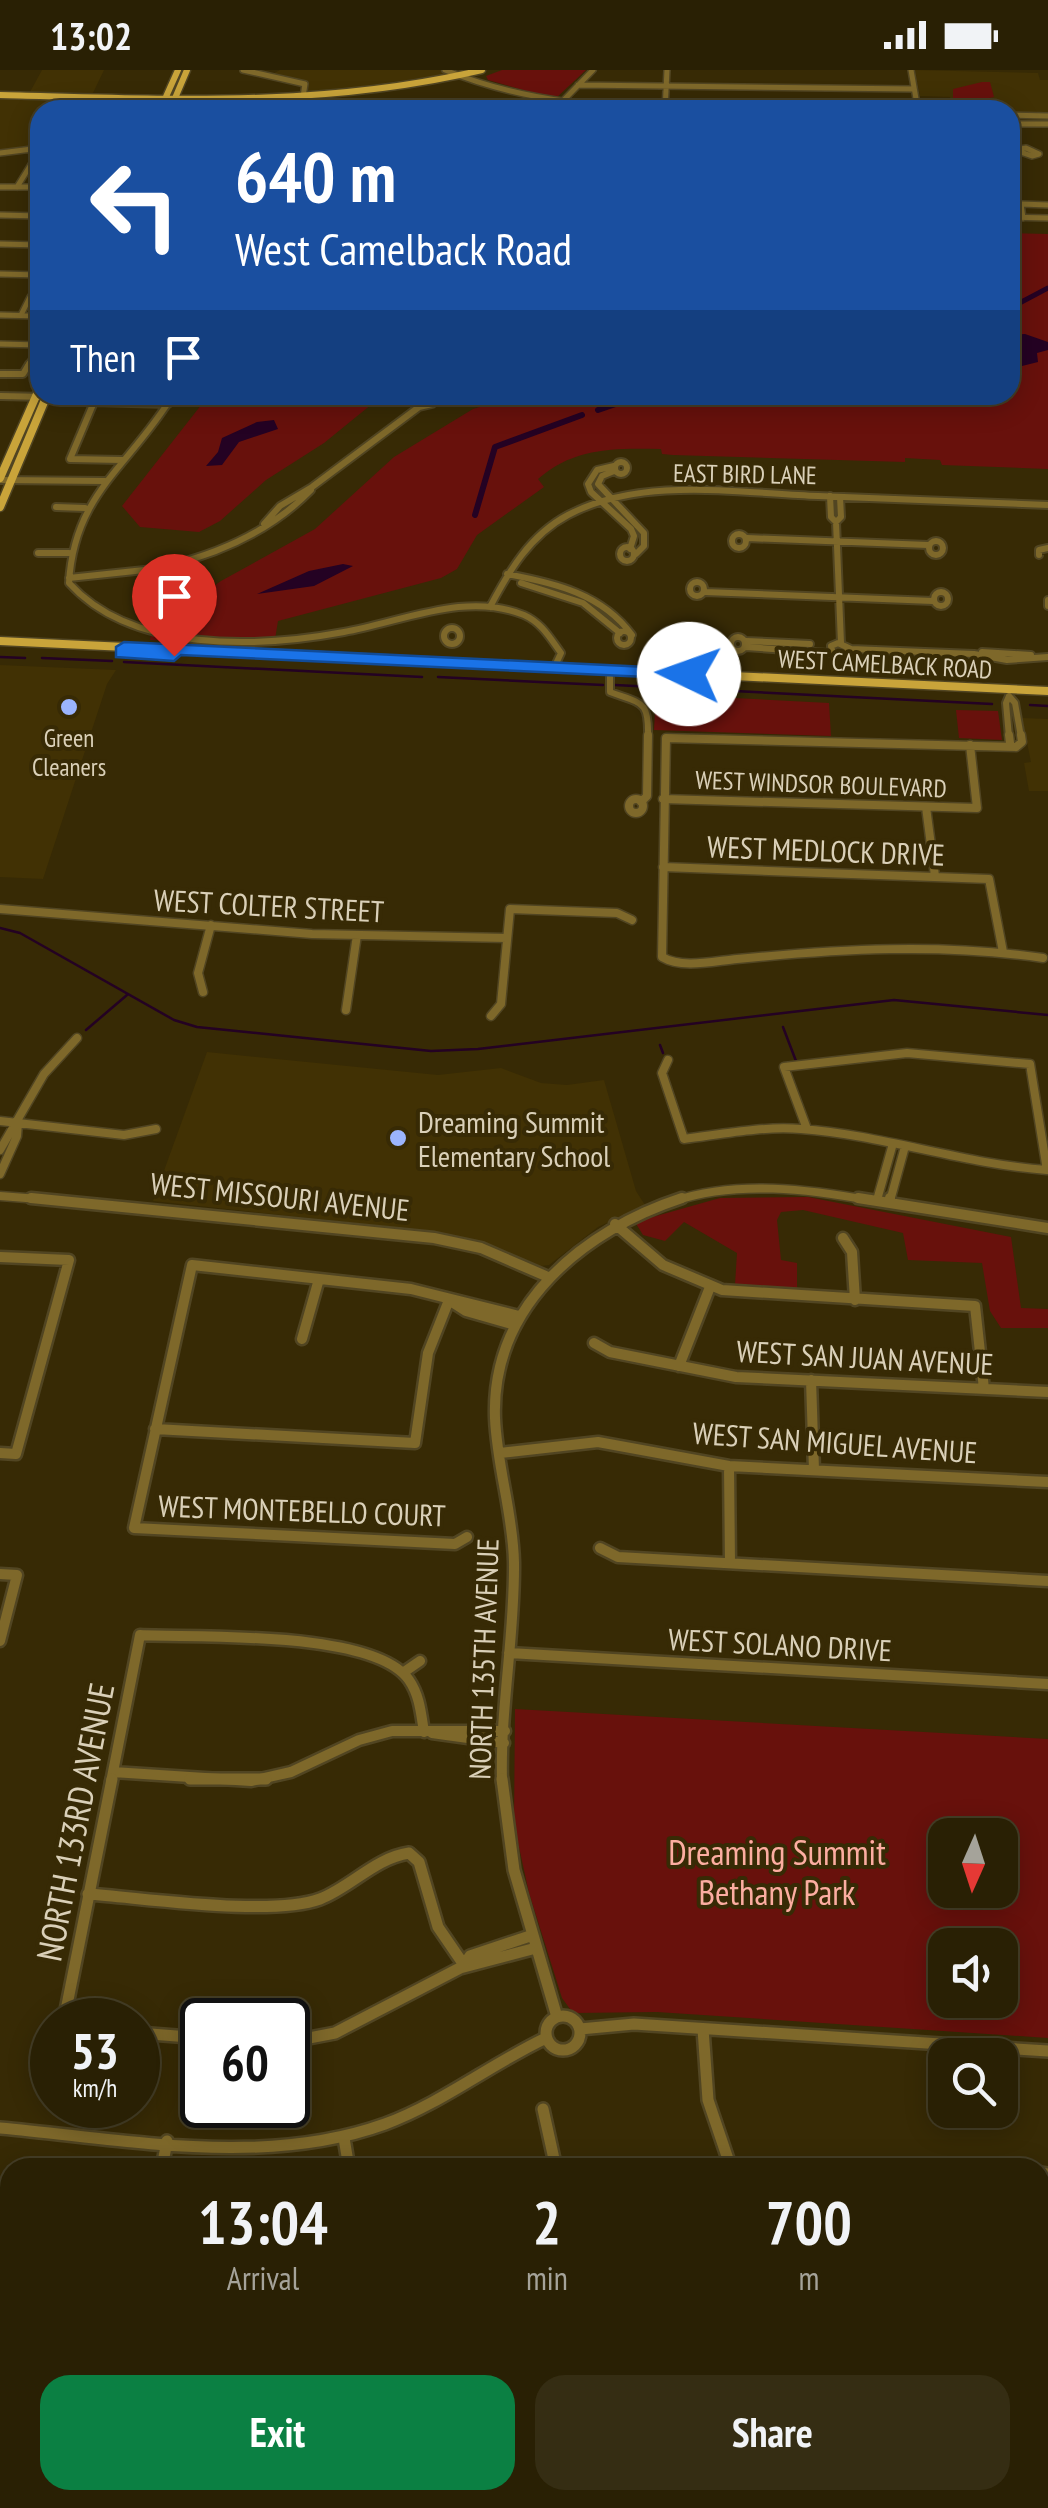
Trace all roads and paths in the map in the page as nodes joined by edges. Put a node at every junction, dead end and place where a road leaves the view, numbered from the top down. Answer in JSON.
{"nodes":[{"id":1,"x":178,"y":70,"type":"edge"},
{"id":2,"x":186,"y":70,"type":"edge"},
{"id":3,"x":243,"y":70,"type":"edge"},
{"id":4,"x":445,"y":70,"type":"edge"},
{"id":5,"x":482,"y":70,"type":"edge"},
{"id":6,"x":593,"y":70,"type":"edge"},
{"id":7,"x":667,"y":70,"type":"edge"},
{"id":8,"x":911,"y":70,"type":"edge"},
{"id":9,"x":460,"y":74,"type":"edge"},
{"id":10,"x":666,"y":84,"type":"junction"},
{"id":11,"x":578,"y":85,"type":"junction"},
{"id":12,"x":392,"y":89,"type":"junction"},
{"id":13,"x":914,"y":89,"type":"junction"},
{"id":14,"x":0,"y":95,"type":"edge"},
{"id":15,"x":300,"y":97,"type":"junction"},
{"id":16,"x":165,"y":98,"type":"junction"},
{"id":17,"x":175,"y":98,"type":"junction"},
{"id":18,"x":241,"y":100,"type":"junction"},
{"id":19,"x":536,"y":100,"type":"edge"},
{"id":20,"x":564,"y":100,"type":"edge"},
{"id":21,"x":665,"y":100,"type":"edge"},
{"id":22,"x":916,"y":100,"type":"edge"},
{"id":23,"x":1020,"y":119,"type":"edge"},
{"id":24,"x":1048,"y":120,"type":"edge"},
{"id":25,"x":0,"y":153,"type":"edge"},
{"id":26,"x":30,"y":155,"type":"edge"},
{"id":27,"x":30,"y":164,"type":"edge"},
{"id":28,"x":0,"y":187,"type":"edge"},
{"id":29,"x":18,"y":187,"type":"junction"},
{"id":30,"x":30,"y":188,"type":"edge"},
{"id":31,"x":1048,"y":205,"type":"edge"},
{"id":32,"x":0,"y":215,"type":"edge"},
{"id":33,"x":30,"y":216,"type":"edge"},
{"id":34,"x":1020,"y":218,"type":"edge"},
{"id":35,"x":1023,"y":218,"type":"junction"},
{"id":36,"x":1048,"y":218,"type":"edge"},
{"id":37,"x":0,"y":244,"type":"edge"},
{"id":38,"x":30,"y":245,"type":"edge"},
{"id":39,"x":0,"y":274,"type":"edge"},
{"id":40,"x":30,"y":275,"type":"edge"},
{"id":41,"x":30,"y":297,"type":"dead end"},
{"id":42,"x":0,"y":315,"type":"edge"},
{"id":43,"x":22,"y":315,"type":"junction"},
{"id":44,"x":30,"y":315,"type":"edge"},
{"id":45,"x":0,"y":344,"type":"edge"},
{"id":46,"x":30,"y":345,"type":"edge"},
{"id":47,"x":30,"y":362,"type":"edge"},
{"id":48,"x":0,"y":374,"type":"edge"},
{"id":49,"x":0,"y":396,"type":"edge"},
{"id":50,"x":30,"y":397,"type":"edge"},
{"id":51,"x":32,"y":405,"type":"edge"},
{"id":52,"x":43,"y":405,"type":"edge"},
{"id":53,"x":93,"y":405,"type":"edge"},
{"id":54,"x":167,"y":405,"type":"edge"},
{"id":55,"x":418,"y":405,"type":"edge"},
{"id":56,"x":70,"y":459,"type":"joint"},
{"id":57,"x":122,"y":460,"type":"junction"},
{"id":58,"x":590,"y":478,"type":"junction"},
{"id":59,"x":0,"y":479,"type":"edge"},
{"id":60,"x":600,"y":479,"type":"junction"},
{"id":61,"x":12,"y":480,"type":"junction"},
{"id":62,"x":103,"y":483,"type":"junction"},
{"id":63,"x":312,"y":487,"type":"joint"},
{"id":64,"x":830,"y":496,"type":"junction"},
{"id":65,"x":840,"y":496,"type":"junction"},
{"id":66,"x":607,"y":502,"type":"junction"},
{"id":67,"x":1048,"y":505,"type":"edge"},
{"id":68,"x":0,"y":507,"type":"edge"},
{"id":69,"x":56,"y":508,"type":"dead end"},
{"id":70,"x":85,"y":508,"type":"junction"},
{"id":71,"x":634,"y":521,"type":"junction"},
{"id":72,"x":836,"y":522,"type":"junction"},
{"id":73,"x":625,"y":523,"type":"junction"},
{"id":74,"x":634,"y":539,"type":"junction"},
{"id":75,"x":645,"y":539,"type":"junction"},
{"id":76,"x":747,"y":541,"type":"dead end"},
{"id":77,"x":837,"y":544,"type":"junction"},
{"id":78,"x":928,"y":548,"type":"dead end"},
{"id":79,"x":1048,"y":548,"type":"edge"},
{"id":80,"x":160,"y":551,"type":"dead end"},
{"id":81,"x":38,"y":552,"type":"dead end"},
{"id":82,"x":69,"y":553,"type":"junction"},
{"id":83,"x":1048,"y":558,"type":"edge"},
{"id":84,"x":166,"y":567,"type":"junction"},
{"id":85,"x":154,"y":568,"type":"joint"},
{"id":86,"x":135,"y":571,"type":"joint"},
{"id":87,"x":506,"y":577,"type":"junction"},
{"id":88,"x":69,"y":580,"type":"junction"},
{"id":89,"x":172,"y":581,"type":"dead end"},
{"id":90,"x":552,"y":587,"type":"junction"},
{"id":91,"x":705,"y":589,"type":"dead end"},
{"id":92,"x":839,"y":594,"type":"junction"},
{"id":93,"x":933,"y":599,"type":"dead end"},
{"id":94,"x":600,"y":605,"type":"junction"},
{"id":95,"x":490,"y":607,"type":"junction"},
{"id":96,"x":449,"y":608,"type":"junction"},
{"id":97,"x":592,"y":609,"type":"junction"},
{"id":98,"x":451,"y":630,"type":"junction"},
{"id":99,"x":461,"y":633,"type":"junction"},
{"id":100,"x":620,"y":633,"type":"joint"},
{"id":101,"x":632,"y":635,"type":"joint"},
{"id":102,"x":746,"y":644,"type":"dead end"},
{"id":103,"x":0,"y":645,"type":"edge"},
{"id":104,"x":835,"y":646,"type":"junction"},
{"id":105,"x":556,"y":647,"type":"joint"},
{"id":106,"x":851,"y":648,"type":"joint"},
{"id":107,"x":974,"y":654,"type":"joint"},
{"id":108,"x":1043,"y":657,"type":"edge"},
{"id":109,"x":553,"y":671,"type":"junction"},
{"id":110,"x":609,"y":683,"type":"junction"},
{"id":111,"x":1009,"y":693,"type":"junction"},
{"id":112,"x":1048,"y":695,"type":"edge"},
{"id":113,"x":970,"y":745,"type":"junction"},
{"id":114,"x":663,"y":800,"type":"junction"},
{"id":115,"x":641,"y":802,"type":"dead end"},
{"id":116,"x":926,"y":808,"type":"junction"},
{"id":117,"x":662,"y":867,"type":"junction"},
{"id":118,"x":935,"y":876,"type":"junction"},
{"id":119,"x":0,"y":906,"type":"edge"},
{"id":120,"x":510,"y":909,"type":"joint"},
{"id":121,"x":632,"y":920,"type":"dead end"},
{"id":122,"x":211,"y":926,"type":"junction"},
{"id":123,"x":357,"y":936,"type":"junction"},
{"id":124,"x":508,"y":938,"type":"junction"},
{"id":125,"x":1004,"y":952,"type":"junction"},
{"id":126,"x":1044,"y":958,"type":"dead end"},
{"id":127,"x":665,"y":961,"type":"joint"},
{"id":128,"x":203,"y":992,"type":"dead end"},
{"id":129,"x":346,"y":1010,"type":"dead end"},
{"id":130,"x":491,"y":1016,"type":"dead end"},
{"id":131,"x":77,"y":1038,"type":"dead end"},
{"id":132,"x":668,"y":1060,"type":"dead end"},
{"id":133,"x":0,"y":1121,"type":"edge"},
{"id":134,"x":18,"y":1123,"type":"junction"},
{"id":135,"x":156,"y":1129,"type":"dead end"},
{"id":136,"x":807,"y":1129,"type":"junction"},
{"id":137,"x":892,"y":1147,"type":"junction"},
{"id":138,"x":904,"y":1150,"type":"junction"},
{"id":139,"x":3,"y":1153,"type":"edge"},
{"id":140,"x":1048,"y":1170,"type":"edge"},
{"id":141,"x":885,"y":1172,"type":"junction"},
{"id":142,"x":0,"y":1174,"type":"edge"},
{"id":143,"x":897,"y":1175,"type":"junction"},
{"id":144,"x":0,"y":1196,"type":"edge"},
{"id":145,"x":877,"y":1200,"type":"junction"},
{"id":146,"x":889,"y":1203,"type":"junction"},
{"id":147,"x":615,"y":1224,"type":"junction"},
{"id":148,"x":1048,"y":1228,"type":"edge"},
{"id":149,"x":843,"y":1238,"type":"dead end"},
{"id":150,"x":0,"y":1257,"type":"edge"},
{"id":151,"x":192,"y":1265,"type":"joint"},
{"id":152,"x":548,"y":1278,"type":"junction"},
{"id":153,"x":319,"y":1279,"type":"junction"},
{"id":154,"x":710,"y":1287,"type":"junction"},
{"id":155,"x":448,"y":1300,"type":"junction"},
{"id":156,"x":855,"y":1300,"type":"junction"},
{"id":157,"x":517,"y":1321,"type":"junction"},
{"id":158,"x":302,"y":1339,"type":"dead end"},
{"id":159,"x":594,"y":1343,"type":"dead end"},
{"id":160,"x":679,"y":1366,"type":"junction"},
{"id":161,"x":811,"y":1380,"type":"junction"},
{"id":162,"x":984,"y":1389,"type":"junction"},
{"id":163,"x":1048,"y":1392,"type":"edge"},
{"id":164,"x":155,"y":1429,"type":"junction"},
{"id":165,"x":500,"y":1453,"type":"junction"},
{"id":166,"x":0,"y":1454,"type":"edge"},
{"id":167,"x":729,"y":1466,"type":"junction"},
{"id":168,"x":814,"y":1470,"type":"junction"},
{"id":169,"x":1048,"y":1482,"type":"edge"},
{"id":170,"x":467,"y":1537,"type":"dead end"},
{"id":171,"x":600,"y":1548,"type":"dead end"},
{"id":172,"x":730,"y":1564,"type":"junction"},
{"id":173,"x":0,"y":1574,"type":"edge"},
{"id":174,"x":1048,"y":1581,"type":"edge"},
{"id":175,"x":0,"y":1640,"type":"edge"},
{"id":176,"x":509,"y":1653,"type":"junction"},
{"id":177,"x":420,"y":1662,"type":"dead end"},
{"id":178,"x":404,"y":1672,"type":"junction"},
{"id":179,"x":1048,"y":1684,"type":"edge"},
{"id":180,"x":424,"y":1732,"type":"junction"},
{"id":181,"x":504,"y":1737,"type":"junction"},
{"id":182,"x":113,"y":1772,"type":"junction"},
{"id":183,"x":409,"y":1852,"type":"joint"},
{"id":184,"x":88,"y":1894,"type":"junction"},
{"id":185,"x":535,"y":1942,"type":"junction"},
{"id":186,"x":464,"y":1965,"type":"junction"},
{"id":187,"x":68,"y":1998,"type":"edge"},
{"id":188,"x":557,"y":2017,"type":"junction"},
{"id":189,"x":580,"y":2029,"type":"junction"},
{"id":190,"x":704,"y":2029,"type":"junction"},
{"id":191,"x":310,"y":2038,"type":"edge"},
{"id":192,"x":546,"y":2038,"type":"junction"},
{"id":193,"x":1048,"y":2051,"type":"edge"},
{"id":194,"x":543,"y":2109,"type":"dead end"},
{"id":195,"x":0,"y":2128,"type":"edge"},
{"id":196,"x":344,"y":2138,"type":"junction"},
{"id":197,"x":167,"y":2141,"type":"junction"},
{"id":198,"x":164,"y":2158,"type":"edge"},
{"id":199,"x":348,"y":2158,"type":"edge"},
{"id":200,"x":554,"y":2158,"type":"edge"},
{"id":201,"x":726,"y":2158,"type":"edge"}],
"edges":[{"from":1,"to":16,"type":"main road"},
{"from":2,"to":17,"type":"main road"},
{"from":3,"to":15,"type":"street"},
{"from":4,"to":9,"type":"street"},
{"from":5,"to":9,"type":"main road"},
{"from":6,"to":11,"type":"street"},
{"from":7,"to":10,"type":"street"},
{"from":8,"to":13,"type":"street"},
{"from":9,"to":12,"type":"main road"},
{"from":9,"to":19,"type":"street"},
{"from":10,"to":11,"type":"street"},
{"from":10,"to":13,"type":"street"},
{"from":10,"to":21,"type":"street"},
{"from":11,"to":20,"type":"street"},
{"from":12,"to":15,"type":"main road"},
{"from":12,"to":18,"type":"main road"},
{"from":13,"to":22,"type":"street"},
{"from":14,"to":16,"type":"main road"},
{"from":15,"to":18,"type":"main road"},
{"from":16,"to":17,"type":"main road"},
{"from":17,"to":18,"type":"main road"},
{"from":23,"to":24,"type":"street"},
{"from":25,"to":26,"type":"street"},
{"from":27,"to":29,"type":"street"},
{"from":28,"to":29,"type":"street"},
{"from":29,"to":30,"type":"street"},
{"from":31,"to":35,"type":"street"},
{"from":32,"to":33,"type":"street"},
{"from":34,"to":35,"type":"street"},
{"from":35,"to":36,"type":"street"},
{"from":37,"to":38,"type":"street"},
{"from":39,"to":40,"type":"street"},
{"from":41,"to":43,"type":"street"},
{"from":42,"to":43,"type":"street"},
{"from":43,"to":44,"type":"street"},
{"from":45,"to":46,"type":"street"},
{"from":47,"to":48,"type":"street"},
{"from":49,"to":50,"type":"street"},
{"from":51,"to":59,"type":"main road"},
{"from":52,"to":61,"type":"main road"},
{"from":53,"to":56,"type":"street"},
{"from":54,"to":57,"type":"street"},
{"from":55,"to":63,"type":"street"},
{"from":56,"to":57,"type":"street"},
{"from":57,"to":62,"type":"street"},
{"from":58,"to":60,"type":"street"},
{"from":58,"to":60,"type":"street"},
{"from":58,"to":66,"type":"street"},
{"from":59,"to":61,"type":"street"},
{"from":60,"to":66,"type":"street"},
{"from":61,"to":62,"type":"street"},
{"from":61,"to":68,"type":"main road"},
{"from":62,"to":70,"type":"street"},
{"from":63,"to":84,"type":"street"},
{"from":64,"to":65,"type":"street","name":"EAST BIRD LANE"},
{"from":64,"to":66,"type":"street","name":"EAST BIRD LANE"},
{"from":64,"to":72,"type":"street"},
{"from":65,"to":67,"type":"street","name":"EAST BIRD LANE"},
{"from":65,"to":72,"type":"street"},
{"from":66,"to":71,"type":"street"},
{"from":66,"to":73,"type":"street"},
{"from":66,"to":87,"type":"street","name":"EAST BIRD LANE"},
{"from":69,"to":70,"type":"street"},
{"from":70,"to":82,"type":"street"},
{"from":71,"to":73,"type":"street"},
{"from":71,"to":75,"type":"street"},
{"from":72,"to":77,"type":"street"},
{"from":73,"to":74,"type":"street"},
{"from":74,"to":75,"type":"street"},
{"from":74,"to":75,"type":"street"},
{"from":76,"to":77,"type":"street"},
{"from":77,"to":78,"type":"street"},
{"from":77,"to":92,"type":"street"},
{"from":79,"to":83,"type":"street"},
{"from":80,"to":84,"type":"street"},
{"from":81,"to":82,"type":"street"},
{"from":82,"to":88,"type":"street"},
{"from":84,"to":85,"type":"street"},
{"from":84,"to":89,"type":"street"},
{"from":85,"to":86,"type":"street"},
{"from":86,"to":88,"type":"street"},
{"from":87,"to":90,"type":"street"},
{"from":87,"to":95,"type":"street","name":"EAST BIRD LANE"},
{"from":88,"to":96,"type":"street"},
{"from":90,"to":94,"type":"street"},
{"from":90,"to":97,"type":"street"},
{"from":91,"to":92,"type":"street"},
{"from":92,"to":93,"type":"street"},
{"from":92,"to":104,"type":"street"},
{"from":94,"to":97,"type":"street"},
{"from":94,"to":101,"type":"street"},
{"from":95,"to":96,"type":"street"},
{"from":95,"to":105,"type":"street"},
{"from":96,"to":98,"type":"street"},
{"from":96,"to":99,"type":"street"},
{"from":97,"to":100,"type":"street"},
{"from":98,"to":99,"type":"street"},
{"from":98,"to":99,"type":"street"},
{"from":100,"to":101,"type":"street"},
{"from":102,"to":104,"type":"street"},
{"from":103,"to":109,"type":"main road","name":"WEST CAMELBACK ROAD"},
{"from":104,"to":106,"type":"street"},
{"from":105,"to":109,"type":"street"},
{"from":106,"to":107,"type":"street"},
{"from":107,"to":108,"type":"street"},
{"from":109,"to":110,"type":"main road","name":"WEST CAMELBACK ROAD"},
{"from":109,"to":111,"type":"main road","name":"WEST CAMELBACK ROAD"},
{"from":110,"to":111,"type":"main road","name":"WEST CAMELBACK ROAD"},
{"from":110,"to":115,"type":"street"},
{"from":111,"to":112,"type":"main road","name":"WEST CAMELBACK ROAD"},
{"from":111,"to":113,"type":"street"},
{"from":113,"to":114,"type":"street"},
{"from":113,"to":116,"type":"street","name":"WEST WINDSOR BOULEVARD"},
{"from":114,"to":116,"type":"street","name":"WEST WINDSOR BOULEVARD"},
{"from":114,"to":117,"type":"street"},
{"from":116,"to":118,"type":"street"},
{"from":117,"to":118,"type":"street","name":"WEST MEDLOCK DRIVE"},
{"from":117,"to":127,"type":"street"},
{"from":118,"to":125,"type":"street","name":"WEST MEDLOCK DRIVE"},
{"from":119,"to":122,"type":"street","name":"WEST COLTER STREET"},
{"from":120,"to":121,"type":"street"},
{"from":120,"to":124,"type":"street"},
{"from":122,"to":123,"type":"street","name":"WEST COLTER STREET"},
{"from":122,"to":128,"type":"street"},
{"from":123,"to":124,"type":"street","name":"WEST COLTER STREET"},
{"from":123,"to":129,"type":"street"},
{"from":124,"to":130,"type":"street"},
{"from":125,"to":126,"type":"street"},
{"from":125,"to":127,"type":"street"},
{"from":131,"to":134,"type":"street"},
{"from":132,"to":136,"type":"street"},
{"from":133,"to":134,"type":"street"},
{"from":134,"to":135,"type":"street"},
{"from":134,"to":139,"type":"street"},
{"from":136,"to":137,"type":"street"},
{"from":136,"to":140,"type":"street"},
{"from":137,"to":138,"type":"street"},
{"from":137,"to":141,"type":"street"},
{"from":138,"to":140,"type":"street"},
{"from":138,"to":143,"type":"street"},
{"from":139,"to":142,"type":"street"},
{"from":141,"to":143,"type":"street"},
{"from":141,"to":145,"type":"street"},
{"from":143,"to":146,"type":"street"},
{"from":144,"to":152,"type":"street","name":"WEST MISSOURI AVENUE"},
{"from":145,"to":146,"type":"street"},
{"from":145,"to":147,"type":"street"},
{"from":146,"to":148,"type":"street"},
{"from":147,"to":152,"type":"street","name":"NORTH 135TH AVENUE"},
{"from":147,"to":154,"type":"street"},
{"from":149,"to":156,"type":"street"},
{"from":150,"to":166,"type":"street"},
{"from":151,"to":153,"type":"street"},
{"from":151,"to":164,"type":"street"},
{"from":152,"to":157,"type":"street","name":"NORTH 135TH AVENUE"},
{"from":153,"to":155,"type":"street"},
{"from":153,"to":158,"type":"street"},
{"from":154,"to":156,"type":"street"},
{"from":154,"to":160,"type":"street"},
{"from":155,"to":157,"type":"street"},
{"from":155,"to":164,"type":"street"},
{"from":156,"to":162,"type":"street"},
{"from":157,"to":165,"type":"street","name":"NORTH 135TH AVENUE"},
{"from":159,"to":160,"type":"street","name":"WEST SAN JUAN AVENUE"},
{"from":160,"to":161,"type":"street","name":"WEST SAN JUAN AVENUE"},
{"from":161,"to":162,"type":"street","name":"WEST SAN JUAN AVENUE"},
{"from":161,"to":168,"type":"street"},
{"from":162,"to":163,"type":"street","name":"WEST SAN JUAN AVENUE"},
{"from":164,"to":170,"type":"street","name":"WEST MONTEBELLO COURT"},
{"from":165,"to":167,"type":"street","name":"WEST SAN MIGUEL AVENUE"},
{"from":165,"to":176,"type":"street","name":"NORTH 135TH AVENUE"},
{"from":167,"to":168,"type":"street","name":"WEST SAN MIGUEL AVENUE"},
{"from":167,"to":172,"type":"street"},
{"from":168,"to":169,"type":"street","name":"WEST SAN MIGUEL AVENUE"},
{"from":171,"to":172,"type":"street"},
{"from":172,"to":174,"type":"street"},
{"from":173,"to":175,"type":"street"},
{"from":176,"to":179,"type":"street","name":"WEST SOLANO DRIVE"},
{"from":176,"to":181,"type":"street","name":"NORTH 135TH AVENUE"},
{"from":177,"to":178,"type":"street"},
{"from":178,"to":180,"type":"street"},
{"from":178,"to":182,"type":"street","name":"NORTH 133RD AVENUE"},
{"from":180,"to":181,"type":"street"},
{"from":180,"to":182,"type":"street"},
{"from":181,"to":185,"type":"street","name":"NORTH 135TH AVENUE"},
{"from":182,"to":184,"type":"street","name":"NORTH 133RD AVENUE"},
{"from":183,"to":184,"type":"street"},
{"from":183,"to":186,"type":"street"},
{"from":184,"to":187,"type":"street","name":"NORTH 133RD AVENUE"},
{"from":185,"to":186,"type":"street"},
{"from":185,"to":188,"type":"street","name":"NORTH 135TH AVENUE"},
{"from":186,"to":191,"type":"street"},
{"from":188,"to":189,"type":"street"},
{"from":188,"to":192,"type":"street"},
{"from":189,"to":190,"type":"street"},
{"from":189,"to":192,"type":"street"},
{"from":190,"to":193,"type":"street"},
{"from":190,"to":201,"type":"street"},
{"from":192,"to":196,"type":"street"},
{"from":194,"to":200,"type":"street"},
{"from":195,"to":197,"type":"street"},
{"from":196,"to":197,"type":"street"},
{"from":196,"to":199,"type":"street"},
{"from":197,"to":198,"type":"street"}]}
